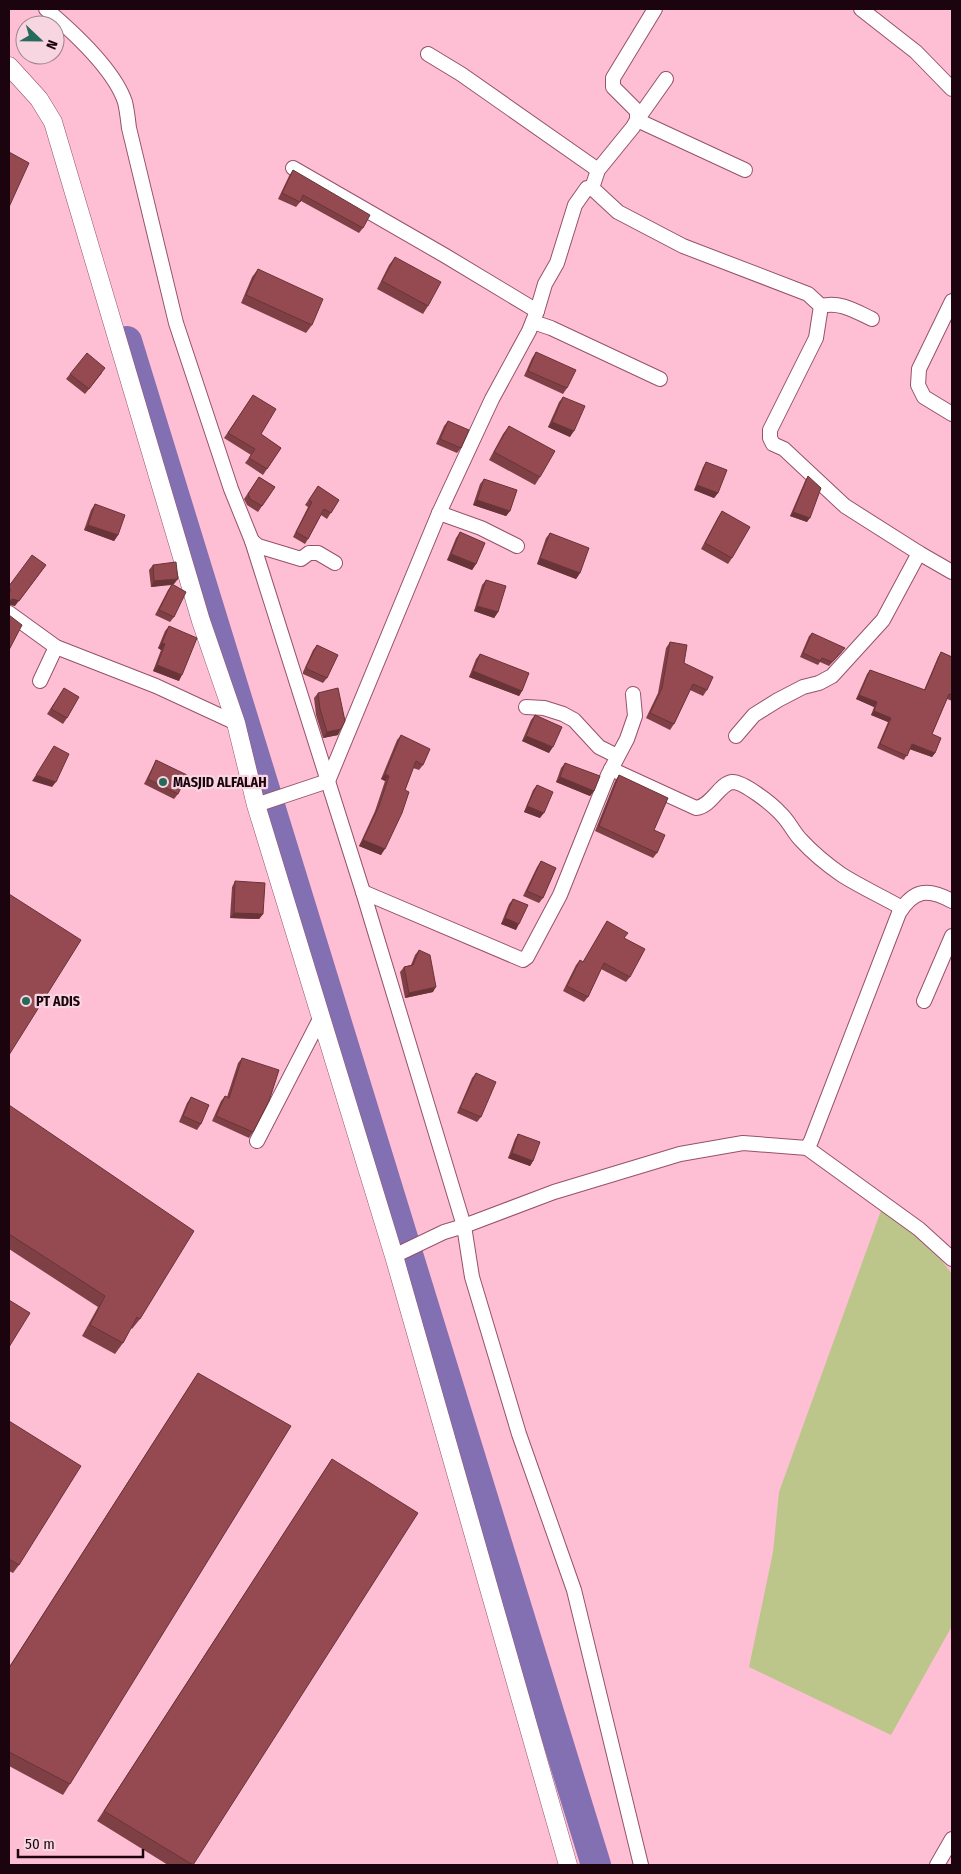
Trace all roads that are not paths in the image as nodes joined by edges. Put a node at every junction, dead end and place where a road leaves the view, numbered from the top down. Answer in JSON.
{"nodes":[{"id":1,"x":46,"y":9,"type":"edge"},
{"id":2,"x":655,"y":9,"type":"edge"},
{"id":3,"x":861,"y":9,"type":"edge"},
{"id":4,"x":428,"y":54,"type":"dead end"},
{"id":5,"x":9,"y":66,"type":"edge"},
{"id":6,"x":666,"y":79,"type":"dead end"},
{"id":7,"x":952,"y":89,"type":"edge"},
{"id":8,"x":637,"y":120,"type":"junction"},
{"id":9,"x":293,"y":168,"type":"edge"},
{"id":10,"x":598,"y":170,"type":"junction"},
{"id":11,"x":745,"y":170,"type":"dead end"},
{"id":12,"x":592,"y":188,"type":"junction"},
{"id":13,"x":952,"y":301,"type":"edge"},
{"id":14,"x":821,"y":306,"type":"junction"},
{"id":15,"x":535,"y":316,"type":"junction"},
{"id":16,"x":872,"y":319,"type":"dead end"},
{"id":17,"x":660,"y":379,"type":"dead end"},
{"id":18,"x":952,"y":414,"type":"edge"},
{"id":19,"x":439,"y":513,"type":"junction"},
{"id":20,"x":252,"y":541,"type":"junction"},
{"id":21,"x":518,"y":546,"type":"dead end"},
{"id":22,"x":919,"y":553,"type":"junction"},
{"id":23,"x":335,"y":562,"type":"dead end"},
{"id":24,"x":952,"y":572,"type":"edge"},
{"id":25,"x":9,"y":613,"type":"edge"},
{"id":26,"x":56,"y":647,"type":"junction"},
{"id":27,"x":40,"y":681,"type":"dead end"},
{"id":28,"x":633,"y":694,"type":"dead end"},
{"id":29,"x":526,"y":707,"type":"dead end"},
{"id":30,"x":236,"y":723,"type":"junction"},
{"id":31,"x":736,"y":736,"type":"dead end"},
{"id":32,"x":617,"y":756,"type":"junction"},
{"id":33,"x":611,"y":769,"type":"junction"},
{"id":34,"x":328,"y":781,"type":"junction"},
{"id":35,"x":261,"y":804,"type":"junction"},
{"id":36,"x":362,"y":892,"type":"junction"},
{"id":37,"x":952,"y":901,"type":"edge"},
{"id":38,"x":902,"y":908,"type":"junction"},
{"id":39,"x":952,"y":936,"type":"edge"},
{"id":40,"x":924,"y":1001,"type":"dead end"},
{"id":41,"x":321,"y":1017,"type":"junction"},
{"id":42,"x":811,"y":1139,"type":"junction"},
{"id":43,"x":257,"y":1141,"type":"dead end"},
{"id":44,"x":464,"y":1226,"type":"junction"},
{"id":45,"x":397,"y":1255,"type":"junction"},
{"id":46,"x":952,"y":1259,"type":"edge"},
{"id":47,"x":952,"y":1839,"type":"edge"},
{"id":48,"x":568,"y":1865,"type":"edge"},
{"id":49,"x":640,"y":1865,"type":"edge"},
{"id":50,"x":937,"y":1865,"type":"edge"}],
"edges":[{"from":1,"to":20,"type":"street"},
{"from":2,"to":8,"type":"street"},
{"from":3,"to":7,"type":"street"},
{"from":4,"to":10,"type":"street"},
{"from":5,"to":30,"type":"street"},
{"from":6,"to":8,"type":"street"},
{"from":8,"to":10,"type":"street"},
{"from":8,"to":11,"type":"street"},
{"from":9,"to":15,"type":"street"},
{"from":10,"to":12,"type":"street"},
{"from":12,"to":14,"type":"street"},
{"from":12,"to":15,"type":"street"},
{"from":13,"to":18,"type":"street"},
{"from":14,"to":16,"type":"street"},
{"from":14,"to":22,"type":"street"},
{"from":15,"to":17,"type":"street"},
{"from":15,"to":19,"type":"street"},
{"from":19,"to":21,"type":"street"},
{"from":19,"to":34,"type":"street"},
{"from":20,"to":23,"type":"street"},
{"from":20,"to":34,"type":"street"},
{"from":22,"to":24,"type":"street"},
{"from":22,"to":31,"type":"street"},
{"from":25,"to":26,"type":"street"},
{"from":26,"to":27,"type":"street"},
{"from":26,"to":30,"type":"street"},
{"from":28,"to":32,"type":"street"},
{"from":29,"to":32,"type":"street"},
{"from":30,"to":35,"type":"street"},
{"from":32,"to":33,"type":"street"},
{"from":33,"to":36,"type":"street"},
{"from":33,"to":38,"type":"street"},
{"from":34,"to":35,"type":"street"},
{"from":34,"to":36,"type":"street"},
{"from":35,"to":41,"type":"street"},
{"from":36,"to":44,"type":"street"},
{"from":37,"to":38,"type":"street"},
{"from":38,"to":42,"type":"street"},
{"from":39,"to":40,"type":"street"},
{"from":41,"to":43,"type":"street"},
{"from":41,"to":45,"type":"street"},
{"from":42,"to":44,"type":"street"},
{"from":42,"to":46,"type":"street"},
{"from":44,"to":45,"type":"street"},
{"from":44,"to":49,"type":"street"},
{"from":45,"to":48,"type":"street"},
{"from":47,"to":50,"type":"street"}]}
